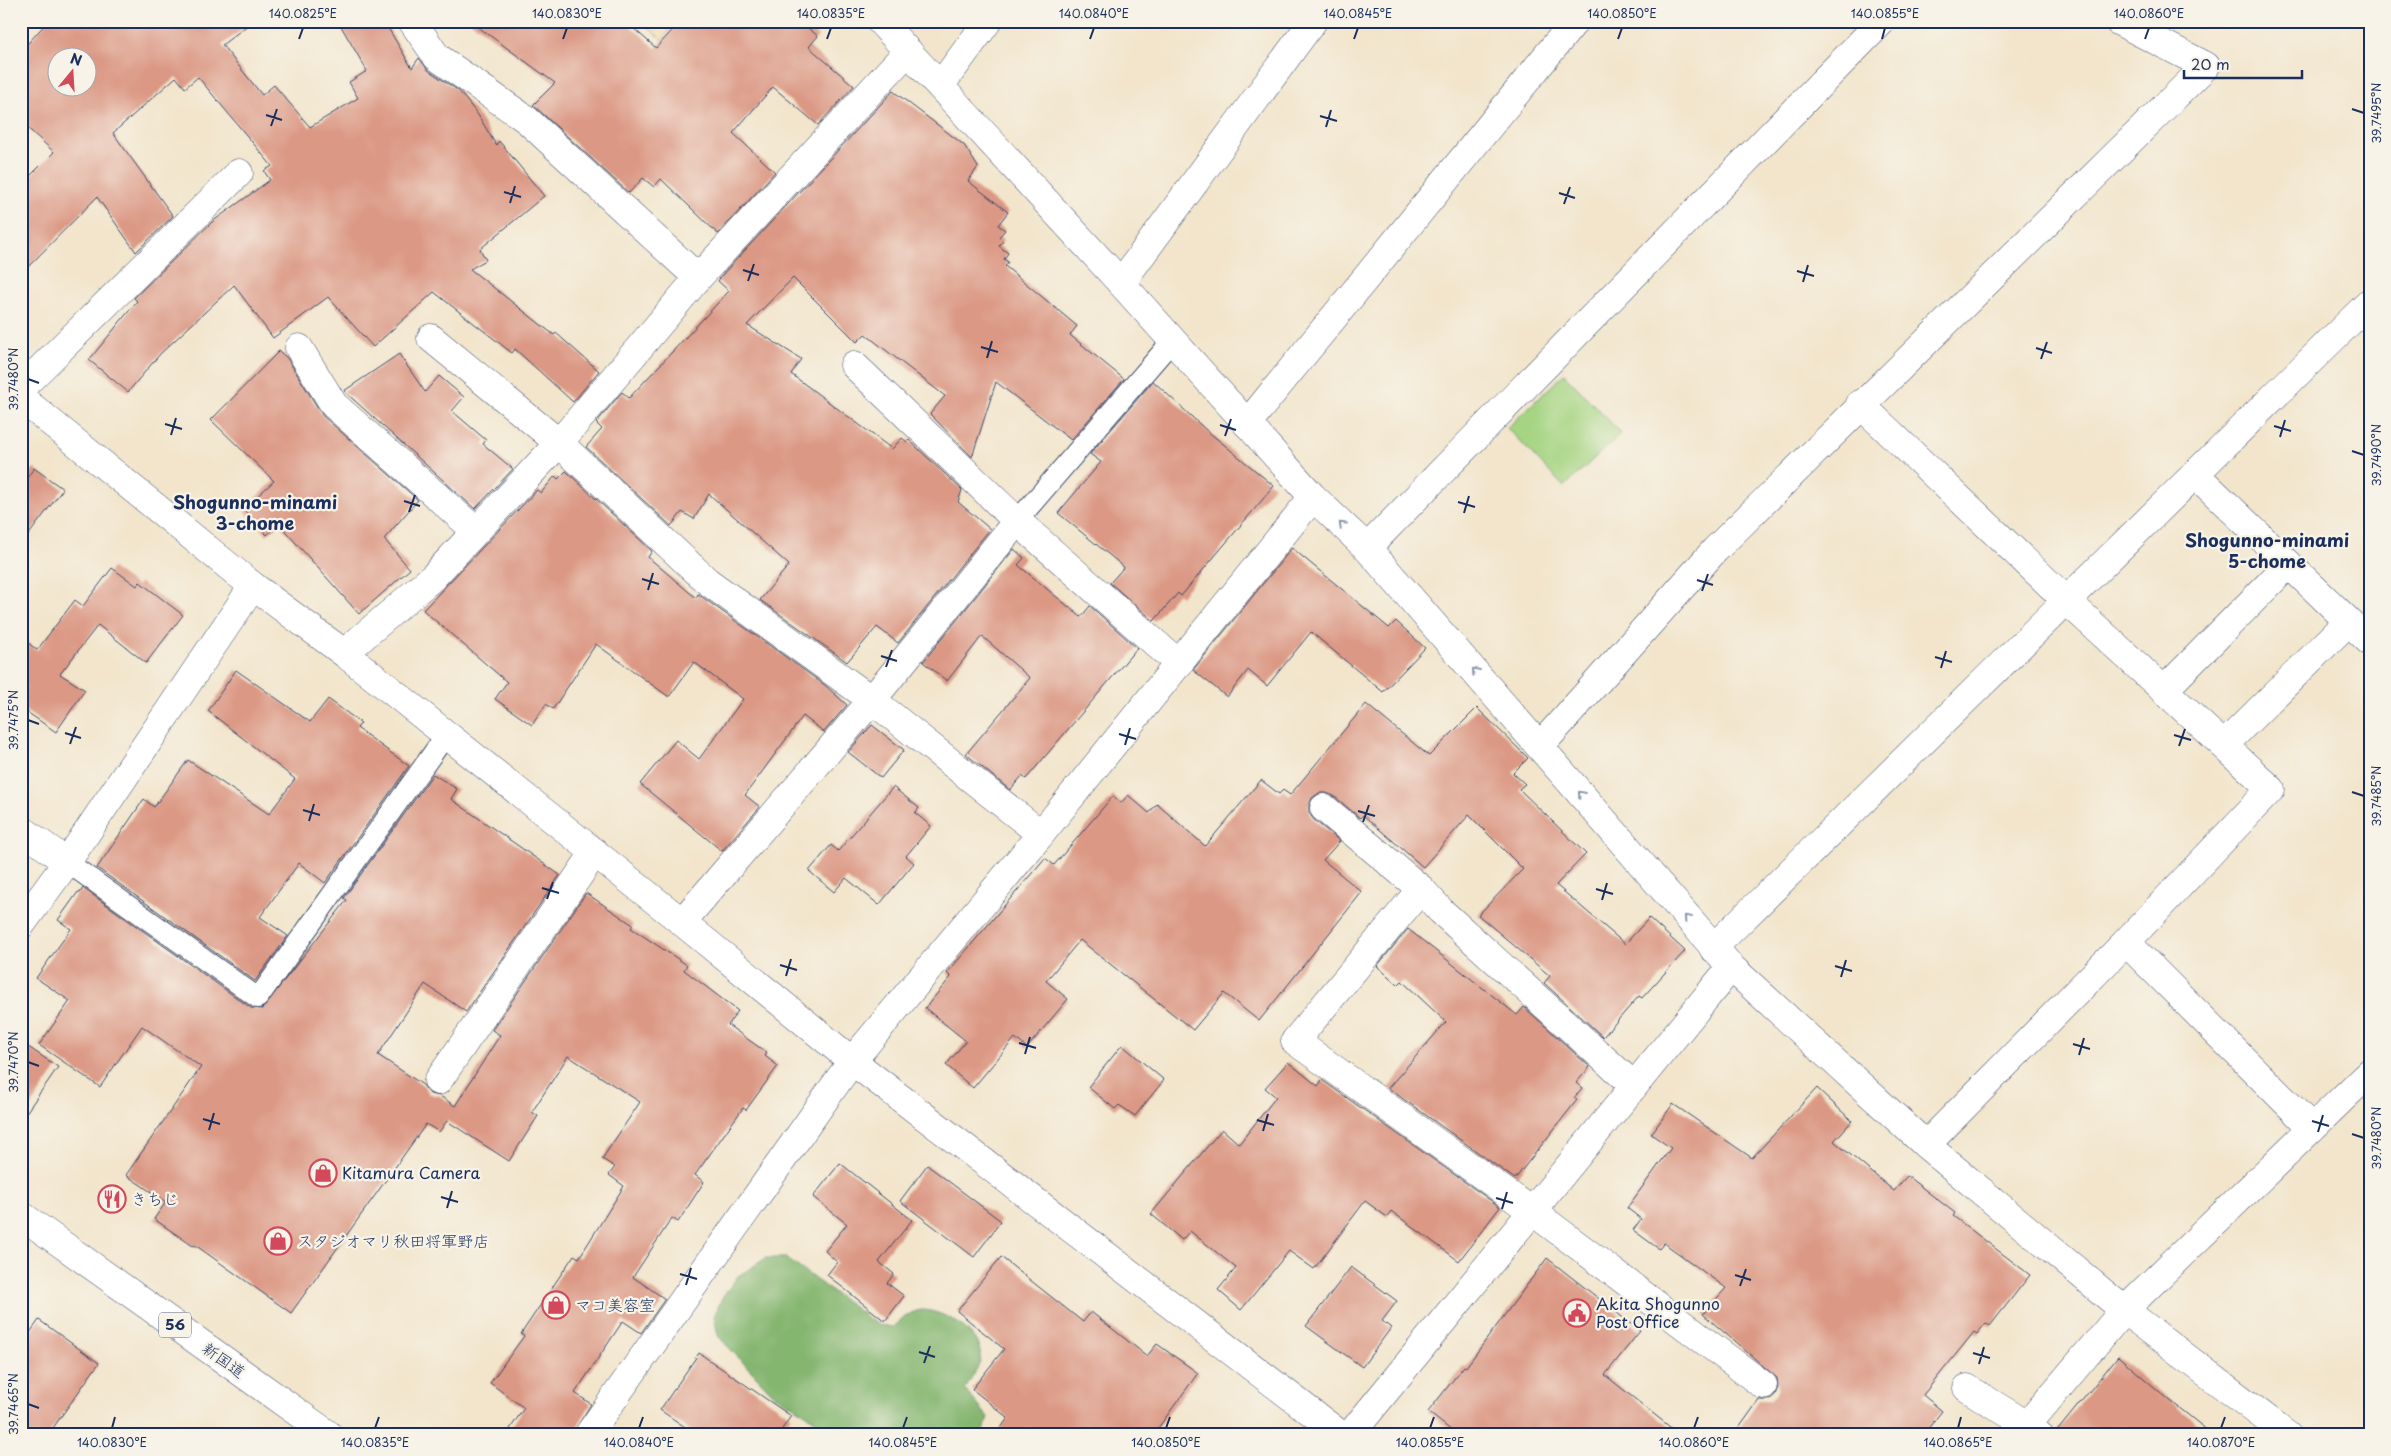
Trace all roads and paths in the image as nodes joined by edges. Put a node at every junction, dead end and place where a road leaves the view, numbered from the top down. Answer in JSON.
{"nodes":[{"id":1,"x":412,"y":21,"type":"edge"},
{"id":2,"x":880,"y":21,"type":"edge"},
{"id":3,"x":988,"y":21,"type":"edge"},
{"id":4,"x":1313,"y":21,"type":"edge"},
{"id":5,"x":1575,"y":21,"type":"edge"},
{"id":6,"x":1882,"y":21,"type":"edge"},
{"id":7,"x":2118,"y":21,"type":"edge"},
{"id":8,"x":908,"y":51,"type":"junction"},
{"id":9,"x":940,"y":86,"type":"junction"},
{"id":10,"x":239,"y":173,"type":"dead end"},
{"id":11,"x":698,"y":278,"type":"junction"},
{"id":12,"x":1121,"y":283,"type":"junction"},
{"id":13,"x":2370,"y":302,"type":"edge"},
{"id":14,"x":431,"y":338,"type":"dead end"},
{"id":15,"x":1172,"y":341,"type":"junction"},
{"id":16,"x":299,"y":348,"type":"dead end"},
{"id":17,"x":854,"y":365,"type":"dead end"},
{"id":18,"x":21,"y":388,"type":"edge"},
{"id":19,"x":21,"y":398,"type":"edge"},
{"id":20,"x":1860,"y":404,"type":"junction"},
{"id":21,"x":1247,"y":424,"type":"junction"},
{"id":22,"x":559,"y":443,"type":"junction"},
{"id":23,"x":2195,"y":474,"type":"junction"},
{"id":24,"x":1313,"y":497,"type":"junction"},
{"id":25,"x":1017,"y":520,"type":"junction"},
{"id":26,"x":476,"y":531,"type":"junction"},
{"id":27,"x":1367,"y":548,"type":"junction"},
{"id":28,"x":2288,"y":565,"type":"junction"},
{"id":29,"x":253,"y":586,"type":"junction"},
{"id":30,"x":2066,"y":600,"type":"junction"},
{"id":31,"x":2348,"y":622,"type":"junction"},
{"id":32,"x":2370,"y":642,"type":"edge"},
{"id":33,"x":344,"y":653,"type":"junction"},
{"id":34,"x":1179,"y":664,"type":"junction"},
{"id":35,"x":2164,"y":690,"type":"junction"},
{"id":36,"x":872,"y":700,"type":"junction"},
{"id":37,"x":446,"y":735,"type":"junction"},
{"id":38,"x":2224,"y":745,"type":"junction"},
{"id":39,"x":1540,"y":746,"type":"junction"},
{"id":40,"x":1324,"y":808,"type":"dead end"},
{"id":41,"x":21,"y":829,"type":"edge"},
{"id":42,"x":1041,"y":834,"type":"junction"},
{"id":43,"x":595,"y":852,"type":"junction"},
{"id":44,"x":67,"y":862,"type":"junction"},
{"id":45,"x":1421,"y":889,"type":"junction"},
{"id":46,"x":682,"y":922,"type":"junction"},
{"id":47,"x":21,"y":925,"type":"edge"},
{"id":48,"x":2126,"y":942,"type":"junction"},
{"id":49,"x":1722,"y":958,"type":"junction"},
{"id":50,"x":852,"y":1061,"type":"junction"},
{"id":51,"x":2370,"y":1072,"type":"edge"},
{"id":52,"x":438,"y":1081,"type":"dead end"},
{"id":53,"x":1634,"y":1086,"type":"junction"},
{"id":54,"x":2312,"y":1128,"type":"junction"},
{"id":55,"x":1926,"y":1145,"type":"junction"},
{"id":56,"x":1532,"y":1211,"type":"junction"},
{"id":57,"x":21,"y":1215,"type":"edge"},
{"id":58,"x":2124,"y":1310,"type":"junction"},
{"id":59,"x":1763,"y":1385,"type":"dead end"},
{"id":60,"x":1967,"y":1388,"type":"dead end"},
{"id":61,"x":2033,"y":1430,"type":"edge"},
{"id":62,"x":330,"y":1435,"type":"edge"},
{"id":63,"x":588,"y":1435,"type":"edge"},
{"id":64,"x":1341,"y":1435,"type":"edge"},
{"id":65,"x":1350,"y":1435,"type":"edge"},
{"id":66,"x":2288,"y":1435,"type":"edge"}],
"edges":[{"from":1,"to":11,"type":"street"},
{"from":2,"to":8,"type":"street"},
{"from":3,"to":9,"type":"street"},
{"from":4,"to":12,"type":"street"},
{"from":5,"to":21,"type":"street"},
{"from":6,"to":27,"type":"street"},
{"from":7,"to":20,"type":"street"},
{"from":8,"to":9,"type":"street"},
{"from":8,"to":11,"type":"street"},
{"from":9,"to":12,"type":"street"},
{"from":10,"to":18,"type":"street"},
{"from":11,"to":22,"type":"street"},
{"from":12,"to":15,"type":"street"},
{"from":13,"to":23,"type":"street"},
{"from":14,"to":22,"type":"street"},
{"from":15,"to":21,"type":"street"},
{"from":15,"to":25,"type":"lane"},
{"from":16,"to":26,"type":"street"},
{"from":17,"to":25,"type":"street"},
{"from":19,"to":29,"type":"street"},
{"from":20,"to":30,"type":"street"},
{"from":20,"to":39,"type":"street"},
{"from":21,"to":24,"type":"street"},
{"from":22,"to":26,"type":"street"},
{"from":22,"to":36,"type":"street"},
{"from":23,"to":28,"type":"street"},
{"from":23,"to":30,"type":"street"},
{"from":27,"to":24,"type":"street","one_way":true},
{"from":24,"to":34,"type":"street"},
{"from":25,"to":34,"type":"street"},
{"from":25,"to":36,"type":"street"},
{"from":26,"to":33,"type":"street"},
{"from":39,"to":27,"type":"street","one_way":true},
{"from":28,"to":31,"type":"street"},
{"from":28,"to":35,"type":"street"},
{"from":29,"to":33,"type":"street"},
{"from":29,"to":44,"type":"street"},
{"from":30,"to":35,"type":"street"},
{"from":30,"to":49,"type":"street"},
{"from":31,"to":32,"type":"street"},
{"from":31,"to":38,"type":"street"},
{"from":33,"to":37,"type":"street"},
{"from":34,"to":42,"type":"street"},
{"from":35,"to":38,"type":"street"},
{"from":36,"to":42,"type":"street"},
{"from":36,"to":46,"type":"street"},
{"from":37,"to":43,"type":"street"},
{"from":37,"to":44,"type":"lane"},
{"from":38,"to":48,"type":"street"},
{"from":49,"to":39,"type":"street","one_way":true},
{"from":40,"to":45,"type":"street"},
{"from":41,"to":44,"type":"street"},
{"from":42,"to":50,"type":"street"},
{"from":43,"to":46,"type":"street"},
{"from":43,"to":52,"type":"street"},
{"from":44,"to":47,"type":"street"},
{"from":45,"to":53,"type":"street"},
{"from":45,"to":56,"type":"street"},
{"from":46,"to":50,"type":"street"},
{"from":48,"to":54,"type":"street"},
{"from":48,"to":55,"type":"street"},
{"from":49,"to":53,"type":"street"},
{"from":49,"to":55,"type":"street"},
{"from":50,"to":63,"type":"street"},
{"from":50,"to":64,"type":"street"},
{"from":51,"to":54,"type":"street"},
{"from":53,"to":56,"type":"street"},
{"from":54,"to":58,"type":"street"},
{"from":55,"to":58,"type":"street"},
{"from":56,"to":59,"type":"street"},
{"from":56,"to":65,"type":"street"},
{"from":57,"to":62,"type":"street","name":"新国道","number":"56"},
{"from":58,"to":61,"type":"street"},
{"from":58,"to":66,"type":"street"},
{"from":60,"to":61,"type":"street"}]}
